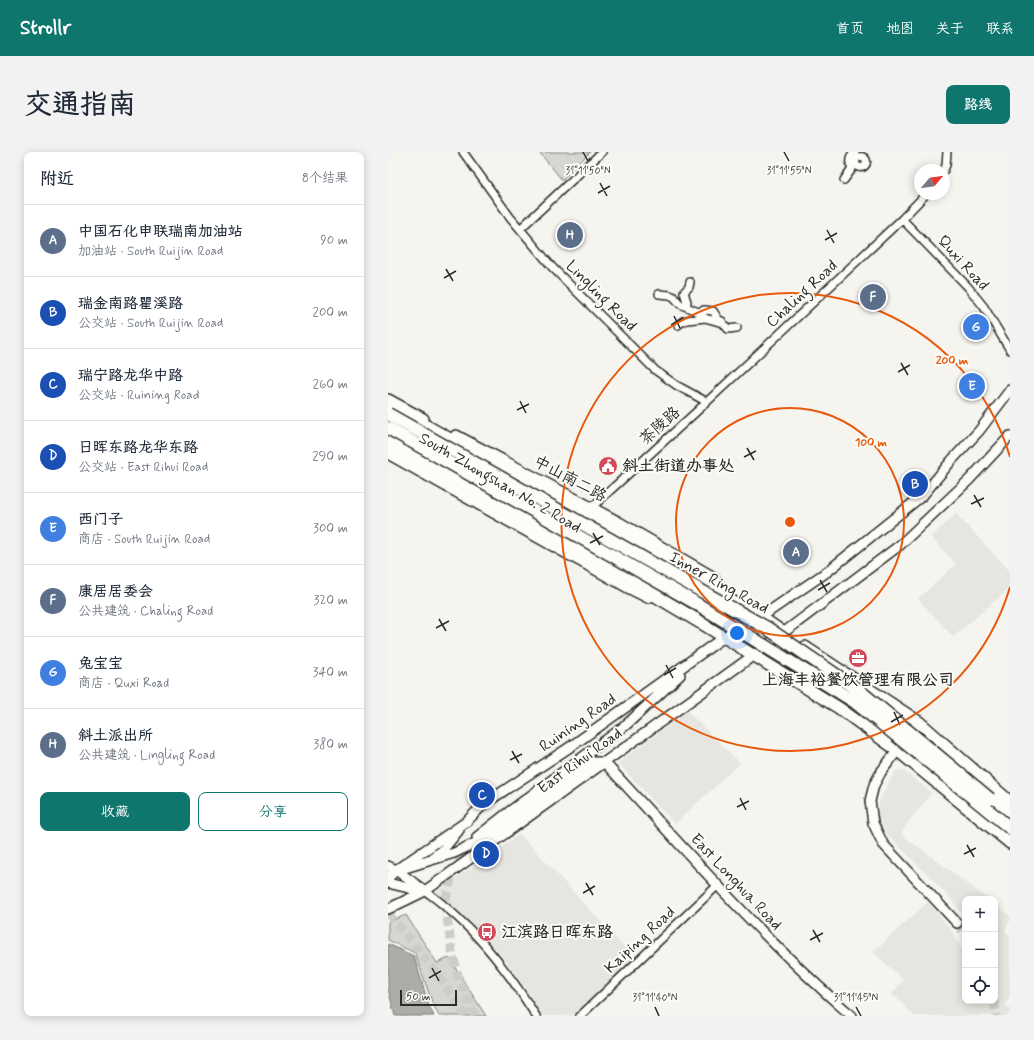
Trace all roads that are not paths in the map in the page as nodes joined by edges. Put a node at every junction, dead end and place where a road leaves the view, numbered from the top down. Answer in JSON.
{"nodes":[{"id":1,"x":463,"y":152,"type":"edge"},
{"id":2,"x":602,"y":152,"type":"edge"},
{"id":3,"x":947,"y":152,"type":"edge"},
{"id":4,"x":854,"y":153,"type":"edge"},
{"id":5,"x":946,"y":164,"type":"edge"},
{"id":6,"x":854,"y":167,"type":"junction"},
{"id":7,"x":844,"y":180,"type":"dead end"},
{"id":8,"x":920,"y":200,"type":"edge"},
{"id":9,"x":902,"y":219,"type":"junction"},
{"id":10,"x":520,"y":228,"type":"junction"},
{"id":11,"x":690,"y":282,"type":"dead end"},
{"id":12,"x":659,"y":294,"type":"dead end"},
{"id":13,"x":686,"y":306,"type":"junction"},
{"id":14,"x":698,"y":312,"type":"junction"},
{"id":15,"x":705,"y":318,"type":"junction"},
{"id":16,"x":723,"y":323,"type":"junction"},
{"id":17,"x":678,"y":325,"type":"dead end"},
{"id":18,"x":737,"y":328,"type":"dead end"},
{"id":19,"x":1010,"y":350,"type":"edge"},
{"id":20,"x":1010,"y":390,"type":"edge"},
{"id":21,"x":388,"y":400,"type":"edge"},
{"id":22,"x":707,"y":402,"type":"junction"},
{"id":23,"x":388,"y":408,"type":"edge"},
{"id":24,"x":388,"y":413,"type":"edge"},
{"id":25,"x":388,"y":428,"type":"edge"},
{"id":26,"x":1010,"y":436,"type":"edge"},
{"id":27,"x":388,"y":437,"type":"edge"},
{"id":28,"x":388,"y":444,"type":"edge"},
{"id":29,"x":388,"y":453,"type":"edge"},
{"id":30,"x":591,"y":508,"type":"junction"},
{"id":31,"x":725,"y":597,"type":"junction"},
{"id":32,"x":761,"y":617,"type":"junction"},
{"id":33,"x":700,"y":622,"type":"junction"},
{"id":34,"x":783,"y":632,"type":"junction"},
{"id":35,"x":724,"y":637,"type":"junction"},
{"id":36,"x":709,"y":649,"type":"junction"},
{"id":37,"x":754,"y":655,"type":"junction"},
{"id":38,"x":919,"y":722,"type":"junction"},
{"id":39,"x":897,"y":750,"type":"junction"},
{"id":40,"x":604,"y":762,"type":"junction"},
{"id":41,"x":990,"y":799,"type":"junction"},
{"id":42,"x":1010,"y":802,"type":"edge"},
{"id":43,"x":1010,"y":812,"type":"edge"},
{"id":44,"x":1010,"y":816,"type":"edge"},
{"id":45,"x":466,"y":822,"type":"junction"},
{"id":46,"x":1010,"y":828,"type":"edge"},
{"id":47,"x":477,"y":837,"type":"tunnel mouth"},
{"id":48,"x":1010,"y":843,"type":"edge"},
{"id":49,"x":427,"y":861,"type":"junction"},
{"id":50,"x":392,"y":868,"type":"edge"},
{"id":51,"x":388,"y":878,"type":"edge"},
{"id":52,"x":388,"y":883,"type":"edge"},
{"id":53,"x":718,"y":885,"type":"junction"},
{"id":54,"x":425,"y":891,"type":"junction"},
{"id":55,"x":388,"y":909,"type":"edge"},
{"id":56,"x":957,"y":923,"type":"tunnel mouth"},
{"id":57,"x":536,"y":1016,"type":"edge"},
{"id":58,"x":580,"y":1016,"type":"edge"},
{"id":59,"x":852,"y":1016,"type":"edge"}],
"edges":[{"from":1,"to":10,"type":"street","name":"Lingling Road"},
{"from":2,"to":10,"type":"street"},
{"from":3,"to":5,"type":"street"},
{"from":4,"to":6,"type":"street"},
{"from":4,"to":6,"type":"street"},
{"from":6,"to":7,"type":"street"},
{"from":8,"to":9,"type":"street","name":"Chaling Road"},
{"from":9,"to":19,"type":"street","name":"Quxi Road"},
{"from":9,"to":22,"type":"street","name":"Chaling Road"},
{"from":10,"to":22,"type":"street","name":"Lingling Road"},
{"from":11,"to":13,"type":"street"},
{"from":12,"to":13,"type":"street"},
{"from":13,"to":14,"type":"street"},
{"from":14,"to":15,"type":"street"},
{"from":14,"to":16,"type":"street"},
{"from":15,"to":16,"type":"street"},
{"from":15,"to":17,"type":"street"},
{"from":16,"to":18,"type":"street"},
{"from":20,"to":32,"type":"main road"},
{"from":21,"to":30,"type":"main road","name":"中山南二路"},
{"from":22,"to":30,"type":"street","name":"茶陵路"},
{"from":23,"to":31,"type":"highway"},
{"from":24,"to":31,"type":"main road","name":"South Zhongshan No. 2 Road"},
{"from":24,"to":41,"type":"highway","name":"Inner Ring Road","bridge":true},
{"from":25,"to":46,"type":"highway","name":"Inner Ring Road","bridge":true},
{"from":26,"to":34,"type":"main road","name":"East Rihui Road"},
{"from":27,"to":33,"type":"main road","name":"South Zhongshan No. 2 Road"},
{"from":28,"to":33,"type":"highway"},
{"from":29,"to":33,"type":"main road"},
{"from":30,"to":31,"type":"main road","name":"中山南二路"},
{"from":31,"to":32,"type":"main road","name":"South Zhongshan No. 2 Road"},
{"from":32,"to":34,"type":"main road","name":"South Zhongshan No. 2 Road"},
{"from":32,"to":35,"type":"main road"},
{"from":33,"to":35,"type":"main road","name":"South Zhongshan No. 2 Road"},
{"from":34,"to":37,"type":"main road","name":"East Rihui Road"},
{"from":34,"to":38,"type":"main road","name":"South Zhongshan No. 2 Road"},
{"from":35,"to":36,"type":"main road"},
{"from":35,"to":37,"type":"main road","name":"South Zhongshan No. 2 Road"},
{"from":36,"to":45,"type":"main road","name":"Ruining Road"},
{"from":36,"to":47,"type":"main road"},
{"from":37,"to":39,"type":"main road","name":"South Zhongshan No. 2 Road"},
{"from":37,"to":40,"type":"main road","name":"East Rihui Road"},
{"from":38,"to":39,"type":"main road"},
{"from":38,"to":42,"type":"main road","name":"South Zhongshan No. 2 Road"},
{"from":39,"to":48,"type":"main road","name":"South Zhongshan No. 2 Road"},
{"from":39,"to":56,"type":"main road"},
{"from":40,"to":49,"type":"main road"},
{"from":40,"to":53,"type":"main road","name":"East Longhua Road"},
{"from":40,"to":54,"type":"main road","name":"East Rihui Road"},
{"from":41,"to":43,"type":"highway"},
{"from":41,"to":44,"type":"highway","name":"Inner Ring Road"},
{"from":45,"to":49,"type":"main road"},
{"from":45,"to":50,"type":"main road","name":"Ruining Road"},
{"from":49,"to":50,"type":"main road"},
{"from":50,"to":51,"type":"main road","name":"Ruining Road"},
{"from":50,"to":54,"type":"main road"},
{"from":52,"to":54,"type":"main road"},
{"from":53,"to":58,"type":"street","name":"Kaiping Road"},
{"from":53,"to":59,"type":"main road","name":"East Longhua Road"},
{"from":54,"to":55,"type":"main road"},
{"from":54,"to":57,"type":"street"}]}
